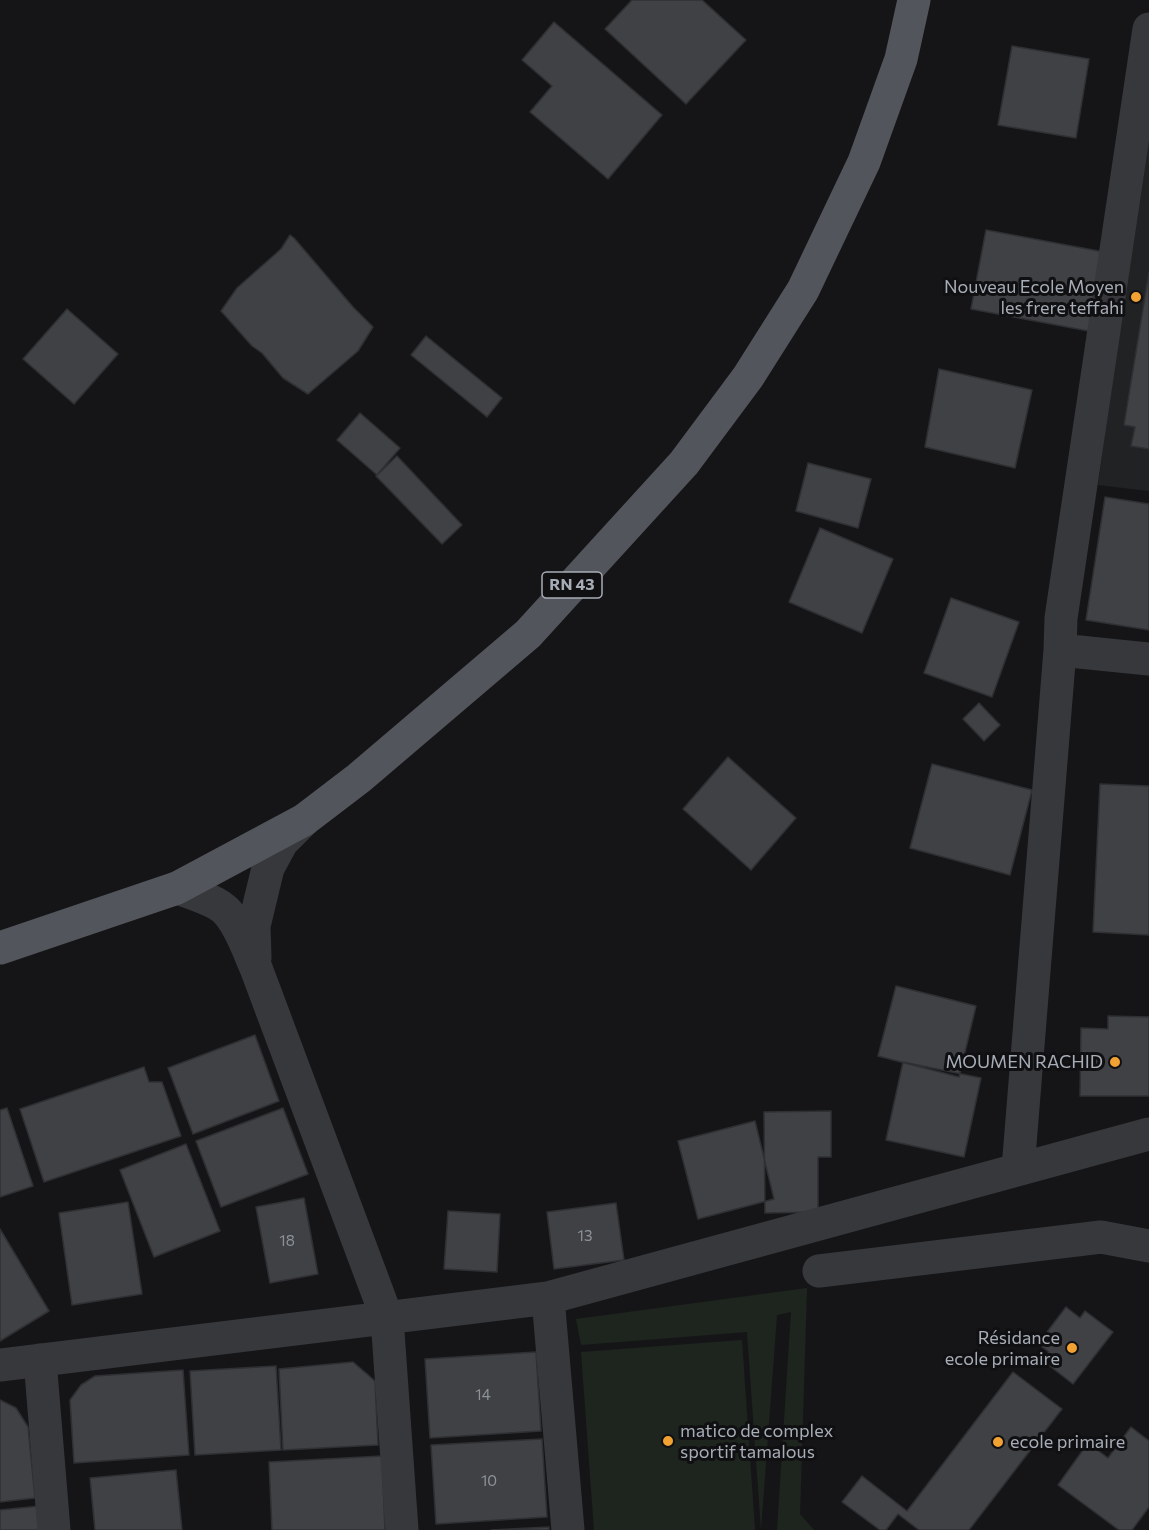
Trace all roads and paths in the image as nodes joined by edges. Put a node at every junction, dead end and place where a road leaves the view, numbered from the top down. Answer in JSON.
{"nodes":[{"id":1,"x":915,"y":0,"type":"edge"},
{"id":2,"x":1149,"y":29,"type":"edge"},
{"id":3,"x":1060,"y":650,"type":"junction"},
{"id":4,"x":1149,"y":658,"type":"edge"},
{"id":5,"x":304,"y":820,"type":"junction"},
{"id":6,"x":177,"y":888,"type":"junction"},
{"id":7,"x":0,"y":948,"type":"edge"},
{"id":8,"x":256,"y":968,"type":"junction"},
{"id":9,"x":1149,"y":1134,"type":"edge"},
{"id":10,"x":1018,"y":1169,"type":"junction"},
{"id":11,"x":1149,"y":1246,"type":"edge"},
{"id":12,"x":819,"y":1271,"type":"dead end"},
{"id":13,"x":548,"y":1298,"type":"junction"},
{"id":14,"x":387,"y":1318,"type":"junction"},
{"id":15,"x":40,"y":1360,"type":"junction"},
{"id":16,"x":0,"y":1365,"type":"edge"},
{"id":17,"x":54,"y":1530,"type":"edge"},
{"id":18,"x":402,"y":1530,"type":"edge"},
{"id":19,"x":568,"y":1530,"type":"edge"}],
"edges":[{"from":1,"to":5,"type":"main road","number":"RN 43"},
{"from":2,"to":3,"type":"street"},
{"from":3,"to":4,"type":"street"},
{"from":3,"to":10,"type":"street"},
{"from":5,"to":6,"type":"main road","number":"RN 43"},
{"from":5,"to":8,"type":"street"},
{"from":6,"to":7,"type":"main road","number":"RN 43"},
{"from":6,"to":8,"type":"street"},
{"from":8,"to":14,"type":"street"},
{"from":9,"to":10,"type":"street"},
{"from":10,"to":13,"type":"street"},
{"from":11,"to":12,"type":"street"},
{"from":13,"to":14,"type":"street"},
{"from":13,"to":19,"type":"street"},
{"from":14,"to":15,"type":"street"},
{"from":14,"to":18,"type":"street"},
{"from":15,"to":16,"type":"street"},
{"from":15,"to":17,"type":"street"}]}
